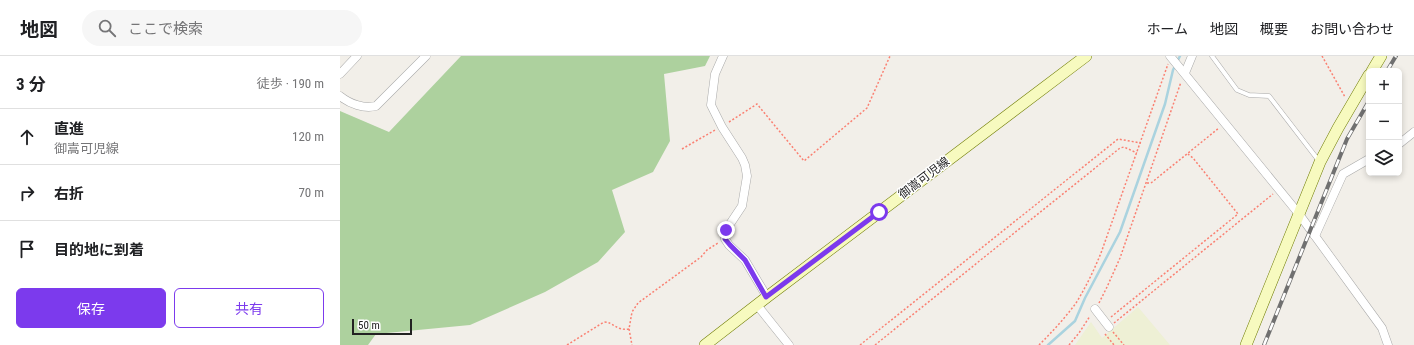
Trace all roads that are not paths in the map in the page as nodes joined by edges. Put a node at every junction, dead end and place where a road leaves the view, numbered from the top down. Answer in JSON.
{"nodes":[{"id":1,"x":357,"y":56,"type":"edge"},
{"id":2,"x":426,"y":56,"type":"edge"},
{"id":3,"x":723,"y":56,"type":"edge"},
{"id":4,"x":1086,"y":56,"type":"edge"},
{"id":5,"x":1192,"y":56,"type":"edge"},
{"id":6,"x":1212,"y":56,"type":"edge"},
{"id":7,"x":1381,"y":56,"type":"edge"},
{"id":8,"x":1171,"y":57,"type":"edge"},
{"id":9,"x":1374,"y":68,"type":"edge"},
{"id":10,"x":1182,"y":70,"type":"junction"},
{"id":11,"x":340,"y":74,"type":"edge"},
{"id":12,"x":1366,"y":81,"type":"edge"},
{"id":13,"x":340,"y":96,"type":"edge"},
{"id":14,"x":1414,"y":132,"type":"edge"},
{"id":15,"x":1402,"y":142,"type":"edge"},
{"id":16,"x":1366,"y":161,"type":"edge"},
{"id":17,"x":1320,"y":162,"type":"junction"},
{"id":18,"x":1299,"y":214,"type":"junction"},
{"id":19,"x":1315,"y":236,"type":"junction"},
{"id":20,"x":766,"y":297,"type":"junction"},
{"id":21,"x":757,"y":305,"type":"junction"},
{"id":22,"x":1095,"y":309,"type":"road end"},
{"id":23,"x":1107,"y":324,"type":"road end"},
{"id":24,"x":705,"y":345,"type":"edge"},
{"id":25,"x":789,"y":345,"type":"edge"},
{"id":26,"x":1246,"y":345,"type":"edge"},
{"id":27,"x":1388,"y":345,"type":"edge"}],
"edges":[{"from":1,"to":11,"type":"street"},
{"from":2,"to":13,"type":"street"},
{"from":3,"to":20,"type":"street"},
{"from":4,"to":20,"type":"main road","name":"御嵩可児線"},
{"from":5,"to":10,"type":"street"},
{"from":6,"to":17,"type":"lane"},
{"from":7,"to":9,"type":"main road"},
{"from":8,"to":10,"type":"street"},
{"from":10,"to":18,"type":"street"},
{"from":12,"to":17,"type":"main road"},
{"from":14,"to":15,"type":"street"},
{"from":16,"to":19,"type":"street"},
{"from":17,"to":18,"type":"main road"},
{"from":18,"to":19,"type":"street"},
{"from":18,"to":26,"type":"main road"},
{"from":19,"to":27,"type":"street"},
{"from":20,"to":21,"type":"main road","name":"御嵩可児線"},
{"from":21,"to":24,"type":"main road","name":"御嵩可児線"},
{"from":21,"to":25,"type":"street"},
{"from":22,"to":23,"type":"street"}]}
